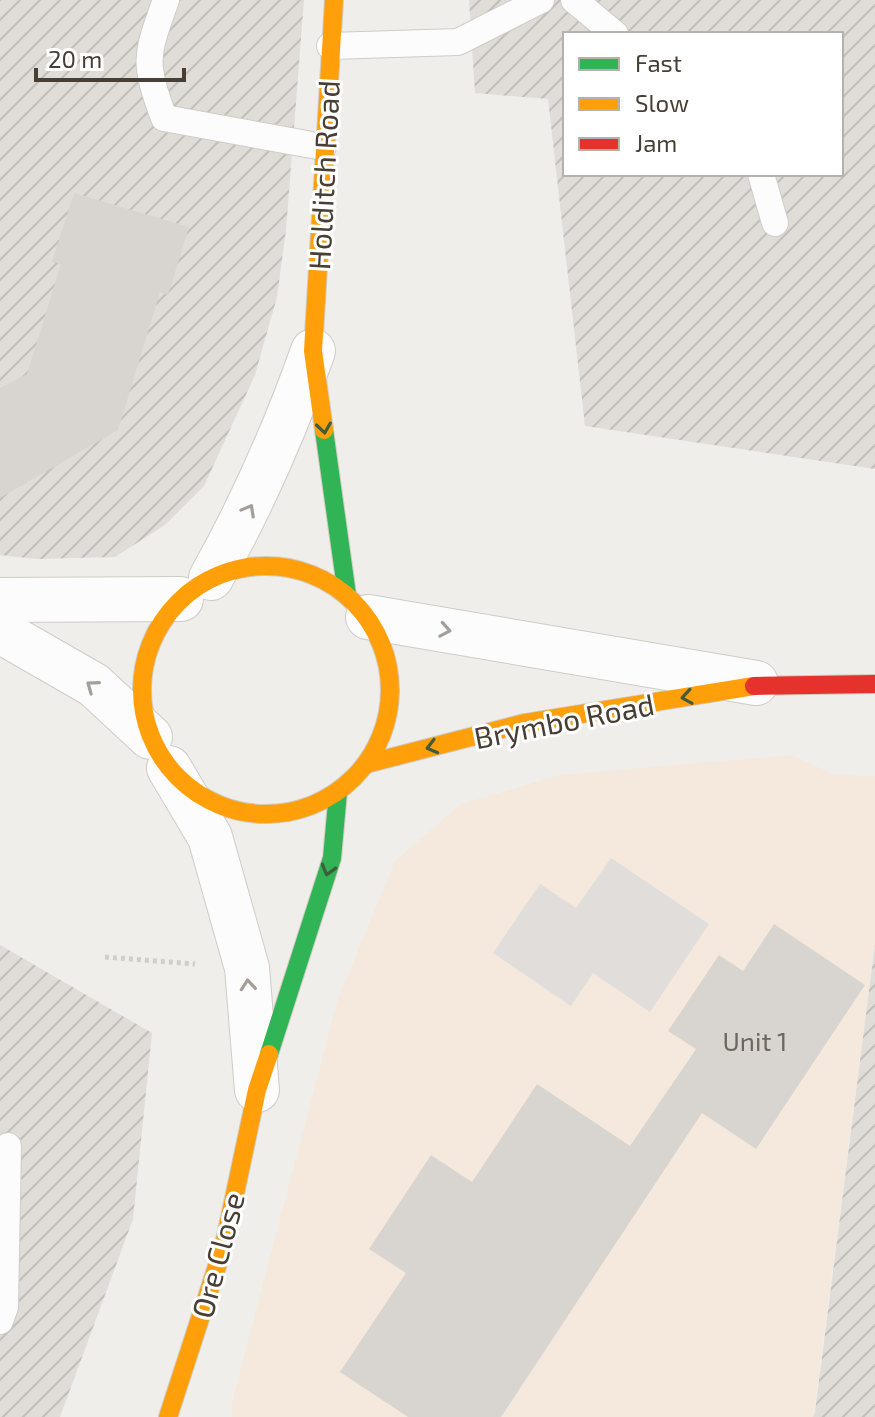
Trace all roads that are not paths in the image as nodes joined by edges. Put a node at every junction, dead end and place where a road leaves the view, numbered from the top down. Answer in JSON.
{"nodes":[{"id":1,"x":166,"y":0,"type":"edge"},
{"id":2,"x":334,"y":0,"type":"edge"},
{"id":3,"x":541,"y":0,"type":"edge"},
{"id":4,"x":574,"y":0,"type":"edge"},
{"id":5,"x":613,"y":32,"type":"edge"},
{"id":6,"x":330,"y":46,"type":"junction"},
{"id":7,"x":323,"y":147,"type":"junction"},
{"id":8,"x":762,"y":176,"type":"edge"},
{"id":9,"x":775,"y":223,"type":"dead end"},
{"id":10,"x":313,"y":351,"type":"junction"},
{"id":11,"x":196,"y":588,"type":"junction"},
{"id":12,"x":0,"y":600,"type":"edge"},
{"id":13,"x":357,"y":606,"type":"junction"},
{"id":14,"x":0,"y":631,"type":"edge"},
{"id":15,"x":764,"y":684,"type":"junction"},
{"id":16,"x":875,"y":684,"type":"edge"},
{"id":17,"x":160,"y":753,"type":"junction"},
{"id":18,"x":366,"y":764,"type":"junction"},
{"id":19,"x":338,"y":792,"type":"junction"},
{"id":20,"x":257,"y":1090,"type":"junction"},
{"id":21,"x":8,"y":1146,"type":"dead end"},
{"id":22,"x":0,"y":1321,"type":"edge"},
{"id":23,"x":168,"y":1417,"type":"edge"}],
"edges":[{"from":1,"to":7,"type":"lane"},
{"from":2,"to":6,"type":"street","name":"Holditch Road"},
{"from":3,"to":6,"type":"lane"},
{"from":4,"to":5,"type":"lane"},
{"from":6,"to":7,"type":"street","name":"Holditch Road"},
{"from":7,"to":10,"type":"street","name":"Holditch Road"},
{"from":8,"to":9,"type":"lane"},
{"from":11,"to":10,"type":"street","name":"Holditch Road","one_way":true},
{"from":10,"to":13,"type":"street","name":"Holditch Road","one_way":true},
{"from":11,"to":12,"type":"street"},
{"from":11,"to":13,"type":"street"},
{"from":11,"to":17,"type":"street"},
{"from":13,"to":15,"type":"street","name":"Brymbo Road","one_way":true},
{"from":13,"to":18,"type":"street"},
{"from":17,"to":14,"type":"street","name":"Ore Close","one_way":true},
{"from":15,"to":16,"type":"street","name":"Brymbo Road"},
{"from":15,"to":18,"type":"street","name":"Brymbo Road","one_way":true},
{"from":17,"to":19,"type":"street"},
{"from":20,"to":17,"type":"street","name":"Ore Close","one_way":true},
{"from":18,"to":19,"type":"street"},
{"from":19,"to":20,"type":"street","name":"Ore Close","one_way":true},
{"from":20,"to":23,"type":"street","name":"Ore Close"},
{"from":21,"to":22,"type":"lane"}]}
